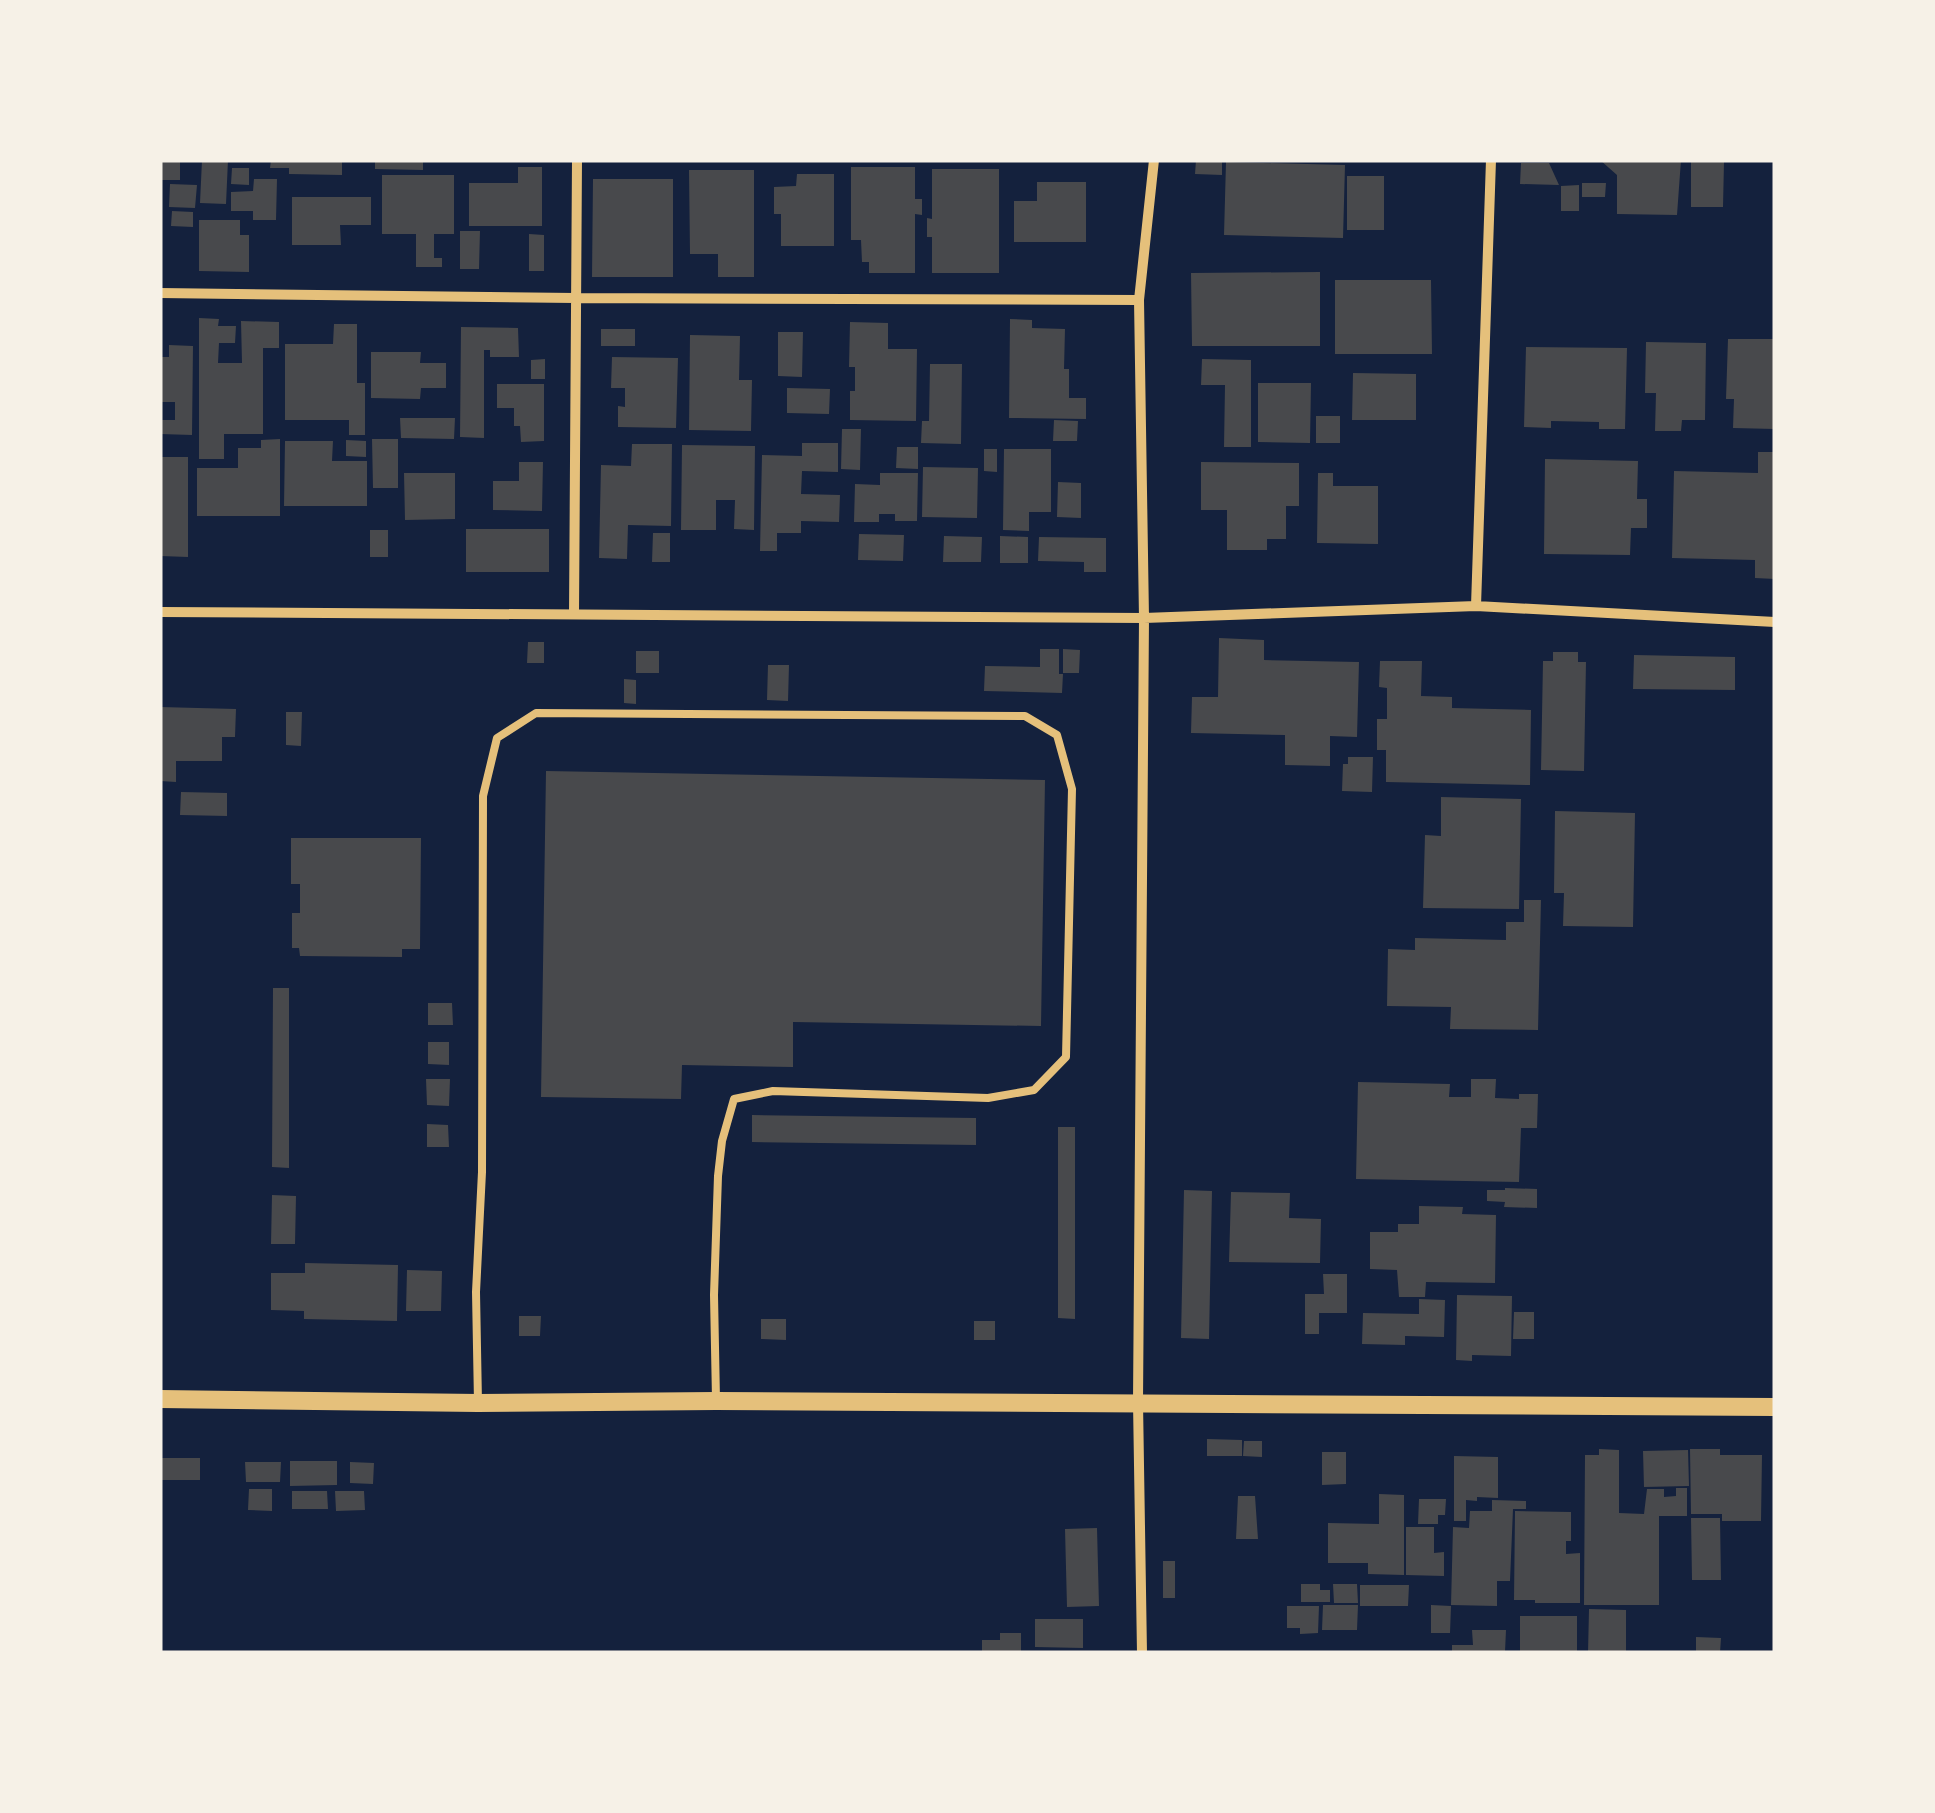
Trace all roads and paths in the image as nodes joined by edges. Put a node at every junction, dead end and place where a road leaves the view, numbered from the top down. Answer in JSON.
{"nodes":[{"id":1,"x":576,"y":160,"type":"edge"},
{"id":2,"x":1154,"y":160,"type":"edge"},
{"id":3,"x":1491,"y":160,"type":"edge"},
{"id":4,"x":160,"y":293,"type":"edge"},
{"id":5,"x":575,"y":298,"type":"junction"},
{"id":6,"x":1140,"y":300,"type":"junction"},
{"id":7,"x":1476,"y":606,"type":"junction"},
{"id":8,"x":160,"y":612,"type":"edge"},
{"id":9,"x":574,"y":614,"type":"junction"},
{"id":10,"x":1144,"y":618,"type":"junction"},
{"id":11,"x":1775,"y":622,"type":"edge"},
{"id":12,"x":160,"y":1399,"type":"edge"},
{"id":13,"x":716,"y":1401,"type":"junction"},
{"id":14,"x":1138,"y":1402,"type":"junction"},
{"id":15,"x":478,"y":1403,"type":"junction"},
{"id":16,"x":1775,"y":1407,"type":"edge"},
{"id":17,"x":1142,"y":1653,"type":"edge"}],
"edges":[{"from":1,"to":5,"type":"street"},
{"from":2,"to":6,"type":"street"},
{"from":3,"to":7,"type":"street"},
{"from":4,"to":5,"type":"street"},
{"from":5,"to":6,"type":"street"},
{"from":5,"to":9,"type":"street"},
{"from":6,"to":10,"type":"street"},
{"from":7,"to":10,"type":"street"},
{"from":7,"to":11,"type":"street"},
{"from":8,"to":9,"type":"street"},
{"from":9,"to":10,"type":"street"},
{"from":10,"to":14,"type":"street"},
{"from":12,"to":15,"type":"street"},
{"from":13,"to":14,"type":"street"},
{"from":13,"to":15,"type":"street"},
{"from":13,"to":15,"type":"lane"},
{"from":14,"to":16,"type":"street"},
{"from":14,"to":17,"type":"street"}]}
